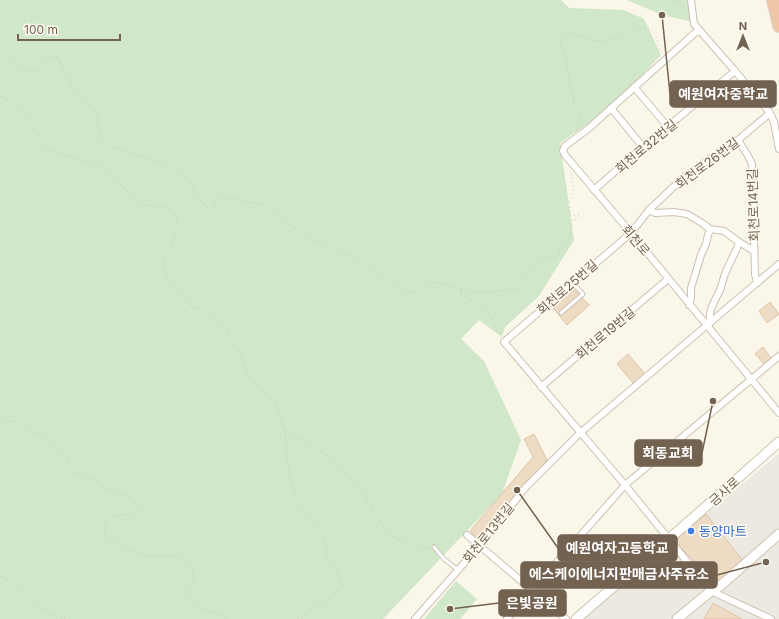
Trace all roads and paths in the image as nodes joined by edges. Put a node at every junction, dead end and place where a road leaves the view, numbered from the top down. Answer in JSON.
{"nodes":[{"id":1,"x":673,"y":0,"type":"edge"},
{"id":2,"x":691,"y":0,"type":"edge"},
{"id":3,"x":773,"y":0,"type":"edge"},
{"id":4,"x":693,"y":10,"type":"junction"},
{"id":5,"x":779,"y":26,"type":"edge"},
{"id":6,"x":700,"y":31,"type":"junction"},
{"id":7,"x":0,"y":45,"type":"edge"},
{"id":8,"x":735,"y":71,"type":"junction"},
{"id":9,"x":634,"y":87,"type":"junction"},
{"id":10,"x":0,"y":96,"type":"edge"},
{"id":11,"x":611,"y":108,"type":"junction"},
{"id":12,"x":770,"y":114,"type":"junction"},
{"id":13,"x":668,"y":127,"type":"junction"},
{"id":14,"x":738,"y":140,"type":"junction"},
{"id":15,"x":643,"y":147,"type":"junction"},
{"id":16,"x":779,"y":149,"type":"edge"},
{"id":17,"x":594,"y":190,"type":"junction"},
{"id":18,"x":650,"y":210,"type":"junction"},
{"id":19,"x":710,"y":229,"type":"junction"},
{"id":20,"x":631,"y":233,"type":"junction"},
{"id":21,"x":739,"y":242,"type":"junction"},
{"id":22,"x":754,"y":251,"type":"junction"},
{"id":23,"x":779,"y":264,"type":"edge"},
{"id":24,"x":668,"y":279,"type":"junction"},
{"id":25,"x":757,"y":282,"type":"junction"},
{"id":26,"x":573,"y":283,"type":"junction"},
{"id":27,"x":689,"y":304,"type":"junction"},
{"id":28,"x":561,"y":313,"type":"dead end"},
{"id":29,"x":708,"y":324,"type":"junction"},
{"id":30,"x":504,"y":342,"type":"junction"},
{"id":31,"x":779,"y":356,"type":"edge"},
{"id":32,"x":752,"y":379,"type":"junction"},
{"id":33,"x":541,"y":387,"type":"junction"},
{"id":34,"x":779,"y":413,"type":"edge"},
{"id":35,"x":0,"y":418,"type":"edge"},
{"id":36,"x":285,"y":430,"type":"junction"},
{"id":37,"x":580,"y":433,"type":"junction"},
{"id":38,"x":779,"y":442,"type":"edge"},
{"id":39,"x":625,"y":485,"type":"junction"},
{"id":40,"x":467,"y":534,"type":"dead end"},
{"id":41,"x":779,"y":534,"type":"edge"},
{"id":42,"x":669,"y":539,"type":"junction"},
{"id":43,"x":480,"y":546,"type":"junction"},
{"id":44,"x":434,"y":547,"type":"joint"},
{"id":45,"x":458,"y":570,"type":"junction"},
{"id":46,"x":0,"y":576,"type":"edge"},
{"id":47,"x":532,"y":590,"type":"junction"},
{"id":48,"x":711,"y":591,"type":"junction"},
{"id":49,"x":65,"y":619,"type":"edge"},
{"id":50,"x":227,"y":619,"type":"edge"},
{"id":51,"x":297,"y":619,"type":"edge"},
{"id":52,"x":415,"y":619,"type":"edge"},
{"id":53,"x":508,"y":619,"type":"edge"},
{"id":54,"x":566,"y":619,"type":"edge"},
{"id":55,"x":576,"y":619,"type":"edge"},
{"id":56,"x":677,"y":619,"type":"edge"},
{"id":57,"x":771,"y":619,"type":"edge"}],
"edges":[{"from":1,"to":4,"type":"path"},
{"from":2,"to":4,"type":"street"},
{"from":3,"to":5,"type":"highway"},
{"from":4,"to":6,"type":"street"},
{"from":6,"to":8,"type":"street"},
{"from":6,"to":9,"type":"street","name":"회천로"},
{"from":7,"to":30,"type":"path"},
{"from":8,"to":12,"type":"street"},
{"from":8,"to":13,"type":"street","name":"회천로32번길"},
{"from":9,"to":11,"type":"street","name":"회천로"},
{"from":9,"to":13,"type":"street"},
{"from":10,"to":36,"type":"path"},
{"from":11,"to":15,"type":"street"},
{"from":11,"to":17,"type":"street","name":"회천로"},
{"from":12,"to":14,"type":"street","name":"회천로26번길"},
{"from":12,"to":16,"type":"street"},
{"from":13,"to":15,"type":"street","name":"회천로32번길"},
{"from":14,"to":18,"type":"street","name":"회천로26번길"},
{"from":14,"to":22,"type":"street","name":"회천로14번길"},
{"from":15,"to":17,"type":"street","name":"회천로32번길"},
{"from":17,"to":20,"type":"street","name":"회천로"},
{"from":18,"to":19,"type":"street","name":"회천로14번길"},
{"from":18,"to":20,"type":"street","name":"회천로26번길"},
{"from":19,"to":21,"type":"street","name":"회천로14번길"},
{"from":19,"to":27,"type":"street"},
{"from":20,"to":24,"type":"street","name":"회천로"},
{"from":20,"to":26,"type":"street","name":"회천로25번길"},
{"from":21,"to":22,"type":"street","name":"회천로14번길"},
{"from":21,"to":29,"type":"street","name":"회천로14번길"},
{"from":22,"to":25,"type":"street","name":"회천로14번길"},
{"from":23,"to":25,"type":"street"},
{"from":24,"to":27,"type":"street","name":"회천로"},
{"from":24,"to":33,"type":"street","name":"회천로19번길"},
{"from":25,"to":29,"type":"street"},
{"from":26,"to":28,"type":"lane"},
{"from":26,"to":30,"type":"street","name":"회천로25번길"},
{"from":27,"to":29,"type":"street","name":"회천로"},
{"from":29,"to":32,"type":"street","name":"회천로"},
{"from":29,"to":37,"type":"street","name":"회천로13번길"},
{"from":30,"to":33,"type":"street"},
{"from":31,"to":32,"type":"street"},
{"from":32,"to":34,"type":"street","name":"회천로"},
{"from":32,"to":39,"type":"street"},
{"from":33,"to":37,"type":"street"},
{"from":35,"to":50,"type":"path"},
{"from":36,"to":44,"type":"path"},
{"from":36,"to":51,"type":"path"},
{"from":37,"to":39,"type":"street"},
{"from":37,"to":43,"type":"street","name":"회천로13번길"},
{"from":38,"to":42,"type":"main road","name":"금사로"},
{"from":39,"to":42,"type":"street"},
{"from":39,"to":47,"type":"street"},
{"from":40,"to":43,"type":"street"},
{"from":41,"to":48,"type":"main road"},
{"from":42,"to":48,"type":"street"},
{"from":42,"to":55,"type":"main road","name":"금사로"},
{"from":43,"to":45,"type":"street","name":"회천로13번길"},
{"from":43,"to":47,"type":"street"},
{"from":44,"to":45,"type":"lane"},
{"from":45,"to":52,"type":"street","name":"회천로13번길"},
{"from":46,"to":49,"type":"path"},
{"from":47,"to":53,"type":"street"},
{"from":47,"to":54,"type":"street"},
{"from":48,"to":56,"type":"main road"},
{"from":48,"to":57,"type":"street"}]}
